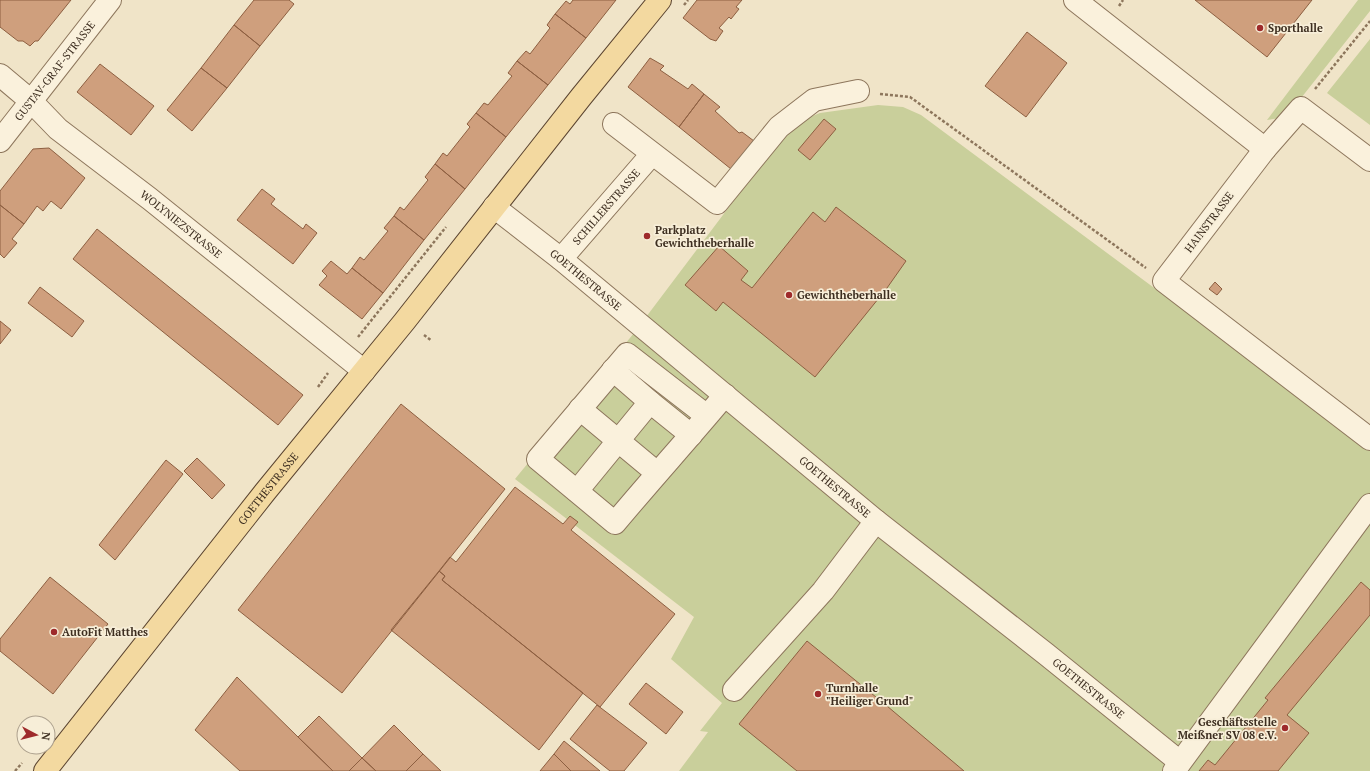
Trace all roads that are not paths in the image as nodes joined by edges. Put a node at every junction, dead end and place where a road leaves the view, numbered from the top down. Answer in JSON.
{"nodes":[{"id":1,"x":110,"y":0,"type":"edge"},
{"id":2,"x":660,"y":0,"type":"edge"},
{"id":3,"x":1075,"y":0,"type":"edge"},
{"id":4,"x":0,"y":75,"type":"edge"},
{"id":5,"x":858,"y":91,"type":"road end"},
{"id":6,"x":31,"y":101,"type":"junction"},
{"id":7,"x":614,"y":124,"type":"dead end"},
{"id":8,"x":0,"y":141,"type":"edge"},
{"id":9,"x":1265,"y":149,"type":"junction"},
{"id":10,"x":652,"y":154,"type":"junction"},
{"id":11,"x":1370,"y":160,"type":"edge"},
{"id":12,"x":494,"y":207,"type":"junction"},
{"id":13,"x":561,"y":259,"type":"junction"},
{"id":14,"x":613,"y":370,"type":"junction"},
{"id":15,"x":364,"y":371,"type":"junction"},
{"id":16,"x":725,"y":395,"type":"junction"},
{"id":17,"x":650,"y":402,"type":"junction"},
{"id":18,"x":580,"y":409,"type":"junction"},
{"id":19,"x":707,"y":416,"type":"junction"},
{"id":20,"x":691,"y":435,"type":"junction"},
{"id":21,"x":1370,"y":439,"type":"edge"},
{"id":22,"x":619,"y":441,"type":"junction"},
{"id":23,"x":657,"y":473,"type":"junction"},
{"id":24,"x":577,"y":491,"type":"junction"},
{"id":25,"x":1370,"y":504,"type":"edge"},
{"id":26,"x":876,"y":521,"type":"junction"},
{"id":27,"x":734,"y":690,"type":"dead end"},
{"id":28,"x":1177,"y":767,"type":"edge"},
{"id":29,"x":45,"y":771,"type":"edge"}],
"edges":[{"from":1,"to":6,"type":"street","name":"GUSTAV-GRAF-STRASSE"},
{"from":2,"to":12,"type":"main road","name":"GOETHESTRASSE"},
{"from":3,"to":9,"type":"street"},
{"from":4,"to":6,"type":"street","name":"WOLYNIEZSTRASSE"},
{"from":5,"to":10,"type":"street"},
{"from":6,"to":8,"type":"street","name":"GUSTAV-GRAF-STRASSE"},
{"from":6,"to":15,"type":"street","name":"WOLYNIEZSTRASSE"},
{"from":7,"to":10,"type":"street"},
{"from":9,"to":11,"type":"street","name":"HAINSTRASSE"},
{"from":9,"to":21,"type":"street","name":"HAINSTRASSE"},
{"from":10,"to":13,"type":"street","name":"SCHILLERSTRASSE"},
{"from":12,"to":13,"type":"street","name":"GOETHESTRASSE"},
{"from":12,"to":15,"type":"main road","name":"GOETHESTRASSE"},
{"from":13,"to":16,"type":"street","name":"GOETHESTRASSE"},
{"from":14,"to":17,"type":"street"},
{"from":14,"to":18,"type":"street"},
{"from":14,"to":19,"type":"street"},
{"from":15,"to":29,"type":"main road","name":"GOETHESTRASSE"},
{"from":16,"to":19,"type":"street"},
{"from":16,"to":26,"type":"street","name":"GOETHESTRASSE"},
{"from":17,"to":20,"type":"street"},
{"from":17,"to":22,"type":"street"},
{"from":18,"to":22,"type":"street"},
{"from":18,"to":24,"type":"street"},
{"from":19,"to":20,"type":"street"},
{"from":20,"to":23,"type":"street"},
{"from":22,"to":23,"type":"street"},
{"from":22,"to":24,"type":"street"},
{"from":23,"to":24,"type":"street"},
{"from":25,"to":28,"type":"street"},
{"from":26,"to":27,"type":"street"},
{"from":26,"to":28,"type":"street","name":"GOETHESTRASSE"}]}
